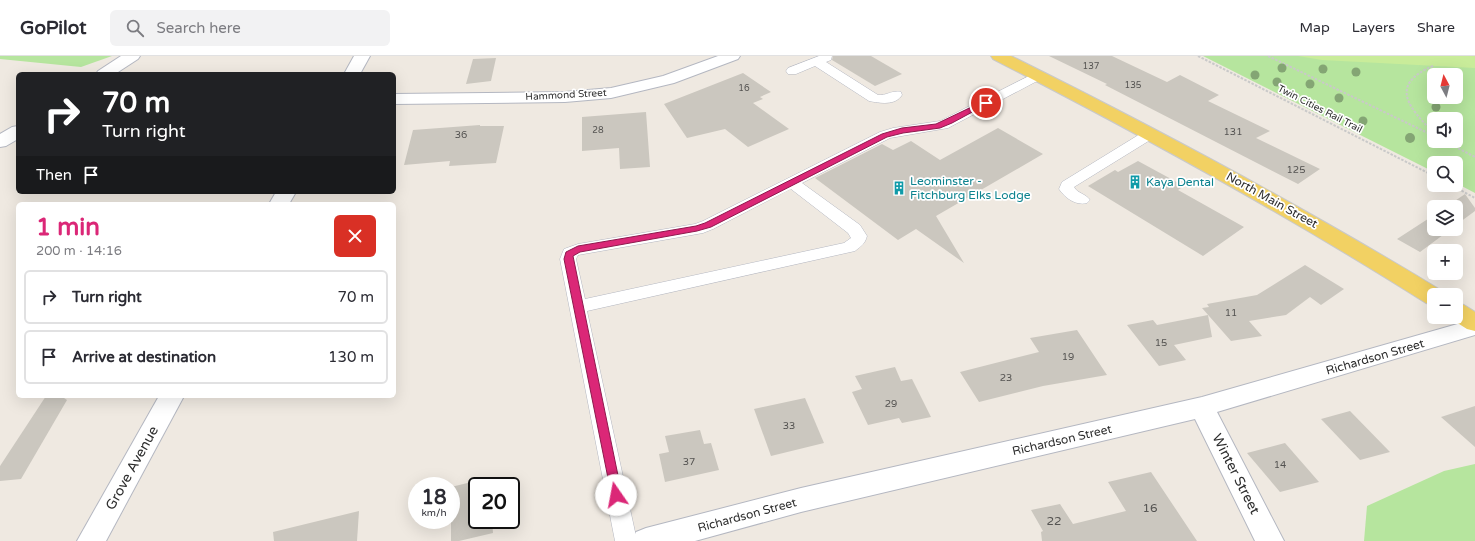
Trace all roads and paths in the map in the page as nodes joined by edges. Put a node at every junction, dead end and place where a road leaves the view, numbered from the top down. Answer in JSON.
{"nodes":[{"id":1,"x":132,"y":56,"type":"edge"},
{"id":2,"x":362,"y":56,"type":"edge"},
{"id":3,"x":732,"y":56,"type":"edge"},
{"id":4,"x":829,"y":56,"type":"edge"},
{"id":5,"x":999,"y":56,"type":"edge"},
{"id":6,"x":1198,"y":56,"type":"edge"},
{"id":7,"x":1268,"y":56,"type":"edge"},
{"id":8,"x":816,"y":61,"type":"junction"},
{"id":9,"x":1433,"y":66,"type":"dead end"},
{"id":10,"x":792,"y":71,"type":"dead end"},
{"id":11,"x":107,"y":72,"type":"edge"},
{"id":12,"x":353,"y":72,"type":"edge"},
{"id":13,"x":1037,"y":76,"type":"junction"},
{"id":14,"x":896,"y":95,"type":"dead end"},
{"id":15,"x":396,"y":99,"type":"edge"},
{"id":16,"x":1427,"y":125,"type":"edge"},
{"id":17,"x":16,"y":131,"type":"edge"},
{"id":18,"x":1427,"y":133,"type":"edge"},
{"id":19,"x":1150,"y":134,"type":"junction"},
{"id":20,"x":0,"y":142,"type":"edge"},
{"id":21,"x":1458,"y":148,"type":"edge"},
{"id":22,"x":1475,"y":157,"type":"edge"},
{"id":23,"x":1427,"y":172,"type":"edge"},
{"id":24,"x":792,"y":183,"type":"junction"},
{"id":25,"x":1463,"y":192,"type":"edge"},
{"id":26,"x":1475,"y":198,"type":"edge"},
{"id":27,"x":1082,"y":200,"type":"dead end"},
{"id":28,"x":1427,"y":293,"type":"edge"},
{"id":29,"x":578,"y":307,"type":"junction"},
{"id":30,"x":1463,"y":315,"type":"edge"},
{"id":31,"x":1475,"y":323,"type":"edge"},
{"id":32,"x":1475,"y":327,"type":"edge"},
{"id":33,"x":171,"y":398,"type":"edge"},
{"id":34,"x":1202,"y":407,"type":"junction"},
{"id":35,"x":91,"y":541,"type":"edge"},
{"id":36,"x":626,"y":541,"type":"edge"},
{"id":37,"x":646,"y":541,"type":"edge"},
{"id":38,"x":1270,"y":541,"type":"edge"}],
"edges":[{"from":1,"to":11,"type":"street"},
{"from":2,"to":12,"type":"street"},
{"from":3,"to":15,"type":"street","name":"Hammond Street"},
{"from":4,"to":8,"type":"lane"},
{"from":5,"to":13,"type":"main road","name":"North Main Street"},
{"from":6,"to":23,"type":"path","name":"Twin Cities Rail Trail"},
{"from":7,"to":18,"type":"path"},
{"from":8,"to":10,"type":"lane"},
{"from":8,"to":14,"type":"lane"},
{"from":9,"to":16,"type":"path"},
{"from":13,"to":19,"type":"main road","name":"North Main Street"},
{"from":13,"to":24,"type":"lane"},
{"from":17,"to":20,"type":"street"},
{"from":19,"to":27,"type":"lane"},
{"from":19,"to":28,"type":"main road","name":"North Main Street"},
{"from":21,"to":22,"type":"path"},
{"from":24,"to":29,"type":"lane"},
{"from":24,"to":29,"type":"lane"},
{"from":25,"to":26,"type":"path"},
{"from":29,"to":36,"type":"lane"},
{"from":30,"to":31,"type":"main road"},
{"from":32,"to":34,"type":"street","name":"Richardson Street"},
{"from":33,"to":35,"type":"street","name":"Grove Avenue"},
{"from":34,"to":37,"type":"street","name":"Richardson Street"},
{"from":34,"to":38,"type":"street","name":"Winter Street"}]}
